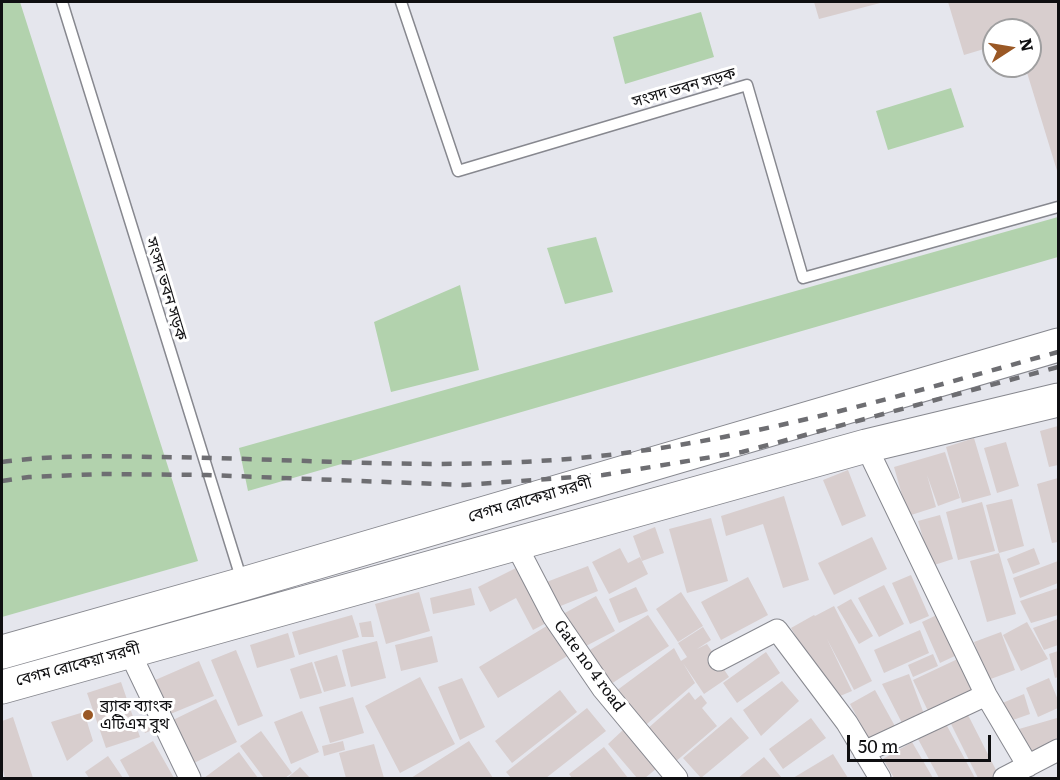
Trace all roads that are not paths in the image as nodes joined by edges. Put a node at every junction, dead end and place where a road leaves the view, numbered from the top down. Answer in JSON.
{"nodes":[{"id":1,"x":62,"y":2,"type":"edge"},
{"id":2,"x":401,"y":2,"type":"edge"},
{"id":3,"x":1059,"y":207,"type":"edge"},
{"id":4,"x":1059,"y":345,"type":"edge"},
{"id":5,"x":1059,"y":400,"type":"edge"},
{"id":6,"x":866,"y":446,"type":"junction"},
{"id":7,"x":515,"y":543,"type":"junction"},
{"id":8,"x":243,"y":585,"type":"junction"},
{"id":9,"x":129,"y":651,"type":"junction"},
{"id":10,"x":2,"y":652,"type":"edge"},
{"id":11,"x":719,"y":660,"type":"dead end"},
{"id":12,"x":2,"y":687,"type":"edge"},
{"id":13,"x":986,"y":695,"type":"junction"},
{"id":14,"x":1059,"y":750,"type":"edge"},
{"id":15,"x":864,"y":752,"type":"junction"},
{"id":16,"x":1028,"y":766,"type":"junction"},
{"id":17,"x":190,"y":778,"type":"edge"},
{"id":18,"x":677,"y":778,"type":"edge"},
{"id":19,"x":880,"y":778,"type":"edge"},
{"id":20,"x":1004,"y":778,"type":"edge"}],
"edges":[{"from":1,"to":8,"type":"lane","name":"সংসদ ভবন সড়ক"},
{"from":2,"to":3,"type":"lane","name":"সংসদ ভবন সড়ক"},
{"from":4,"to":8,"type":"main road","name":"বেগম রোকেয়া সরণী"},
{"from":5,"to":6,"type":"main road","name":"বেগম রোকেয়া সরণী"},
{"from":6,"to":7,"type":"main road","name":"বেগম রোকেয়া সরণী"},
{"from":6,"to":13,"type":"street"},
{"from":7,"to":9,"type":"main road","name":"বেগম রোকেয়া সরণী"},
{"from":7,"to":18,"type":"street","name":"Gate no 4 road"},
{"from":8,"to":10,"type":"main road","name":"বেগম রোকেয়া সরণী"},
{"from":9,"to":12,"type":"main road","name":"বেগম রোকেয়া সরণী"},
{"from":9,"to":17,"type":"street"},
{"from":11,"to":15,"type":"street"},
{"from":13,"to":15,"type":"street"},
{"from":13,"to":16,"type":"street"},
{"from":14,"to":16,"type":"street"},
{"from":15,"to":19,"type":"street"},
{"from":16,"to":20,"type":"street"}]}
